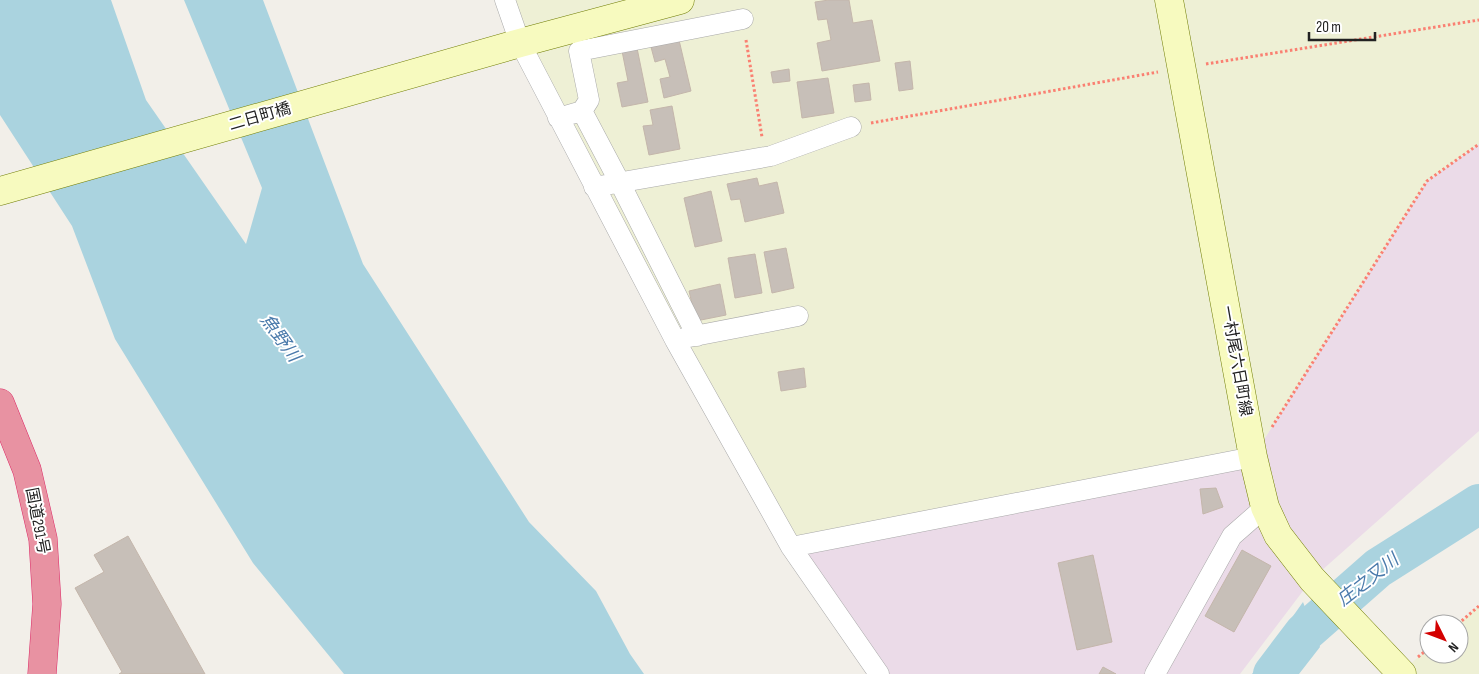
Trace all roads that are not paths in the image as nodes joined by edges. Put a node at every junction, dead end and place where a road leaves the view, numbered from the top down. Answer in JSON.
{"nodes":[{"id":1,"x":505,"y":0,"type":"edge"},
{"id":2,"x":680,"y":0,"type":"edge"},
{"id":3,"x":1169,"y":0,"type":"edge"},
{"id":4,"x":629,"y":7,"type":"edge"},
{"id":5,"x":743,"y":19,"type":"road end"},
{"id":6,"x":520,"y":43,"type":"junction"},
{"id":7,"x":582,"y":111,"type":"junction"},
{"id":8,"x":558,"y":118,"type":"junction"},
{"id":9,"x":851,"y":127,"type":"road end"},
{"id":10,"x":620,"y":183,"type":"junction"},
{"id":11,"x":594,"y":187,"type":"junction"},
{"id":12,"x":0,"y":191,"type":"edge"},
{"id":13,"x":798,"y":316,"type":"dead end"},
{"id":14,"x":697,"y":336,"type":"junction"},
{"id":15,"x":675,"y":340,"type":"junction"},
{"id":16,"x":0,"y":403,"type":"edge"},
{"id":17,"x":1253,"y":457,"type":"junction"},
{"id":18,"x":1265,"y":508,"type":"junction"},
{"id":19,"x":791,"y":547,"type":"junction"},
{"id":20,"x":1398,"y":669,"type":"edge"},
{"id":21,"x":42,"y":674,"type":"edge"},
{"id":22,"x":879,"y":674,"type":"edge"},
{"id":23,"x":1154,"y":674,"type":"edge"}],
"edges":[{"from":1,"to":6,"type":"street"},
{"from":2,"to":4,"type":"main road"},
{"from":3,"to":17,"type":"main road","name":"一村尾六日町線"},
{"from":4,"to":6,"type":"main road","name":"二日町橋"},
{"from":5,"to":7,"type":"street"},
{"from":6,"to":8,"type":"street"},
{"from":6,"to":12,"type":"main road","name":"二日町橋"},
{"from":7,"to":8,"type":"street"},
{"from":7,"to":10,"type":"street"},
{"from":8,"to":11,"type":"street"},
{"from":9,"to":10,"type":"street"},
{"from":10,"to":11,"type":"street"},
{"from":10,"to":14,"type":"street"},
{"from":11,"to":15,"type":"street"},
{"from":13,"to":14,"type":"street"},
{"from":14,"to":15,"type":"street"},
{"from":15,"to":19,"type":"street"},
{"from":16,"to":21,"type":"highway","name":"国道291号"},
{"from":17,"to":18,"type":"main road","name":"一村尾六日町線"},
{"from":17,"to":19,"type":"street"},
{"from":18,"to":20,"type":"main road","name":"一村尾六日町線"},
{"from":18,"to":23,"type":"street"},
{"from":19,"to":22,"type":"street"}]}
